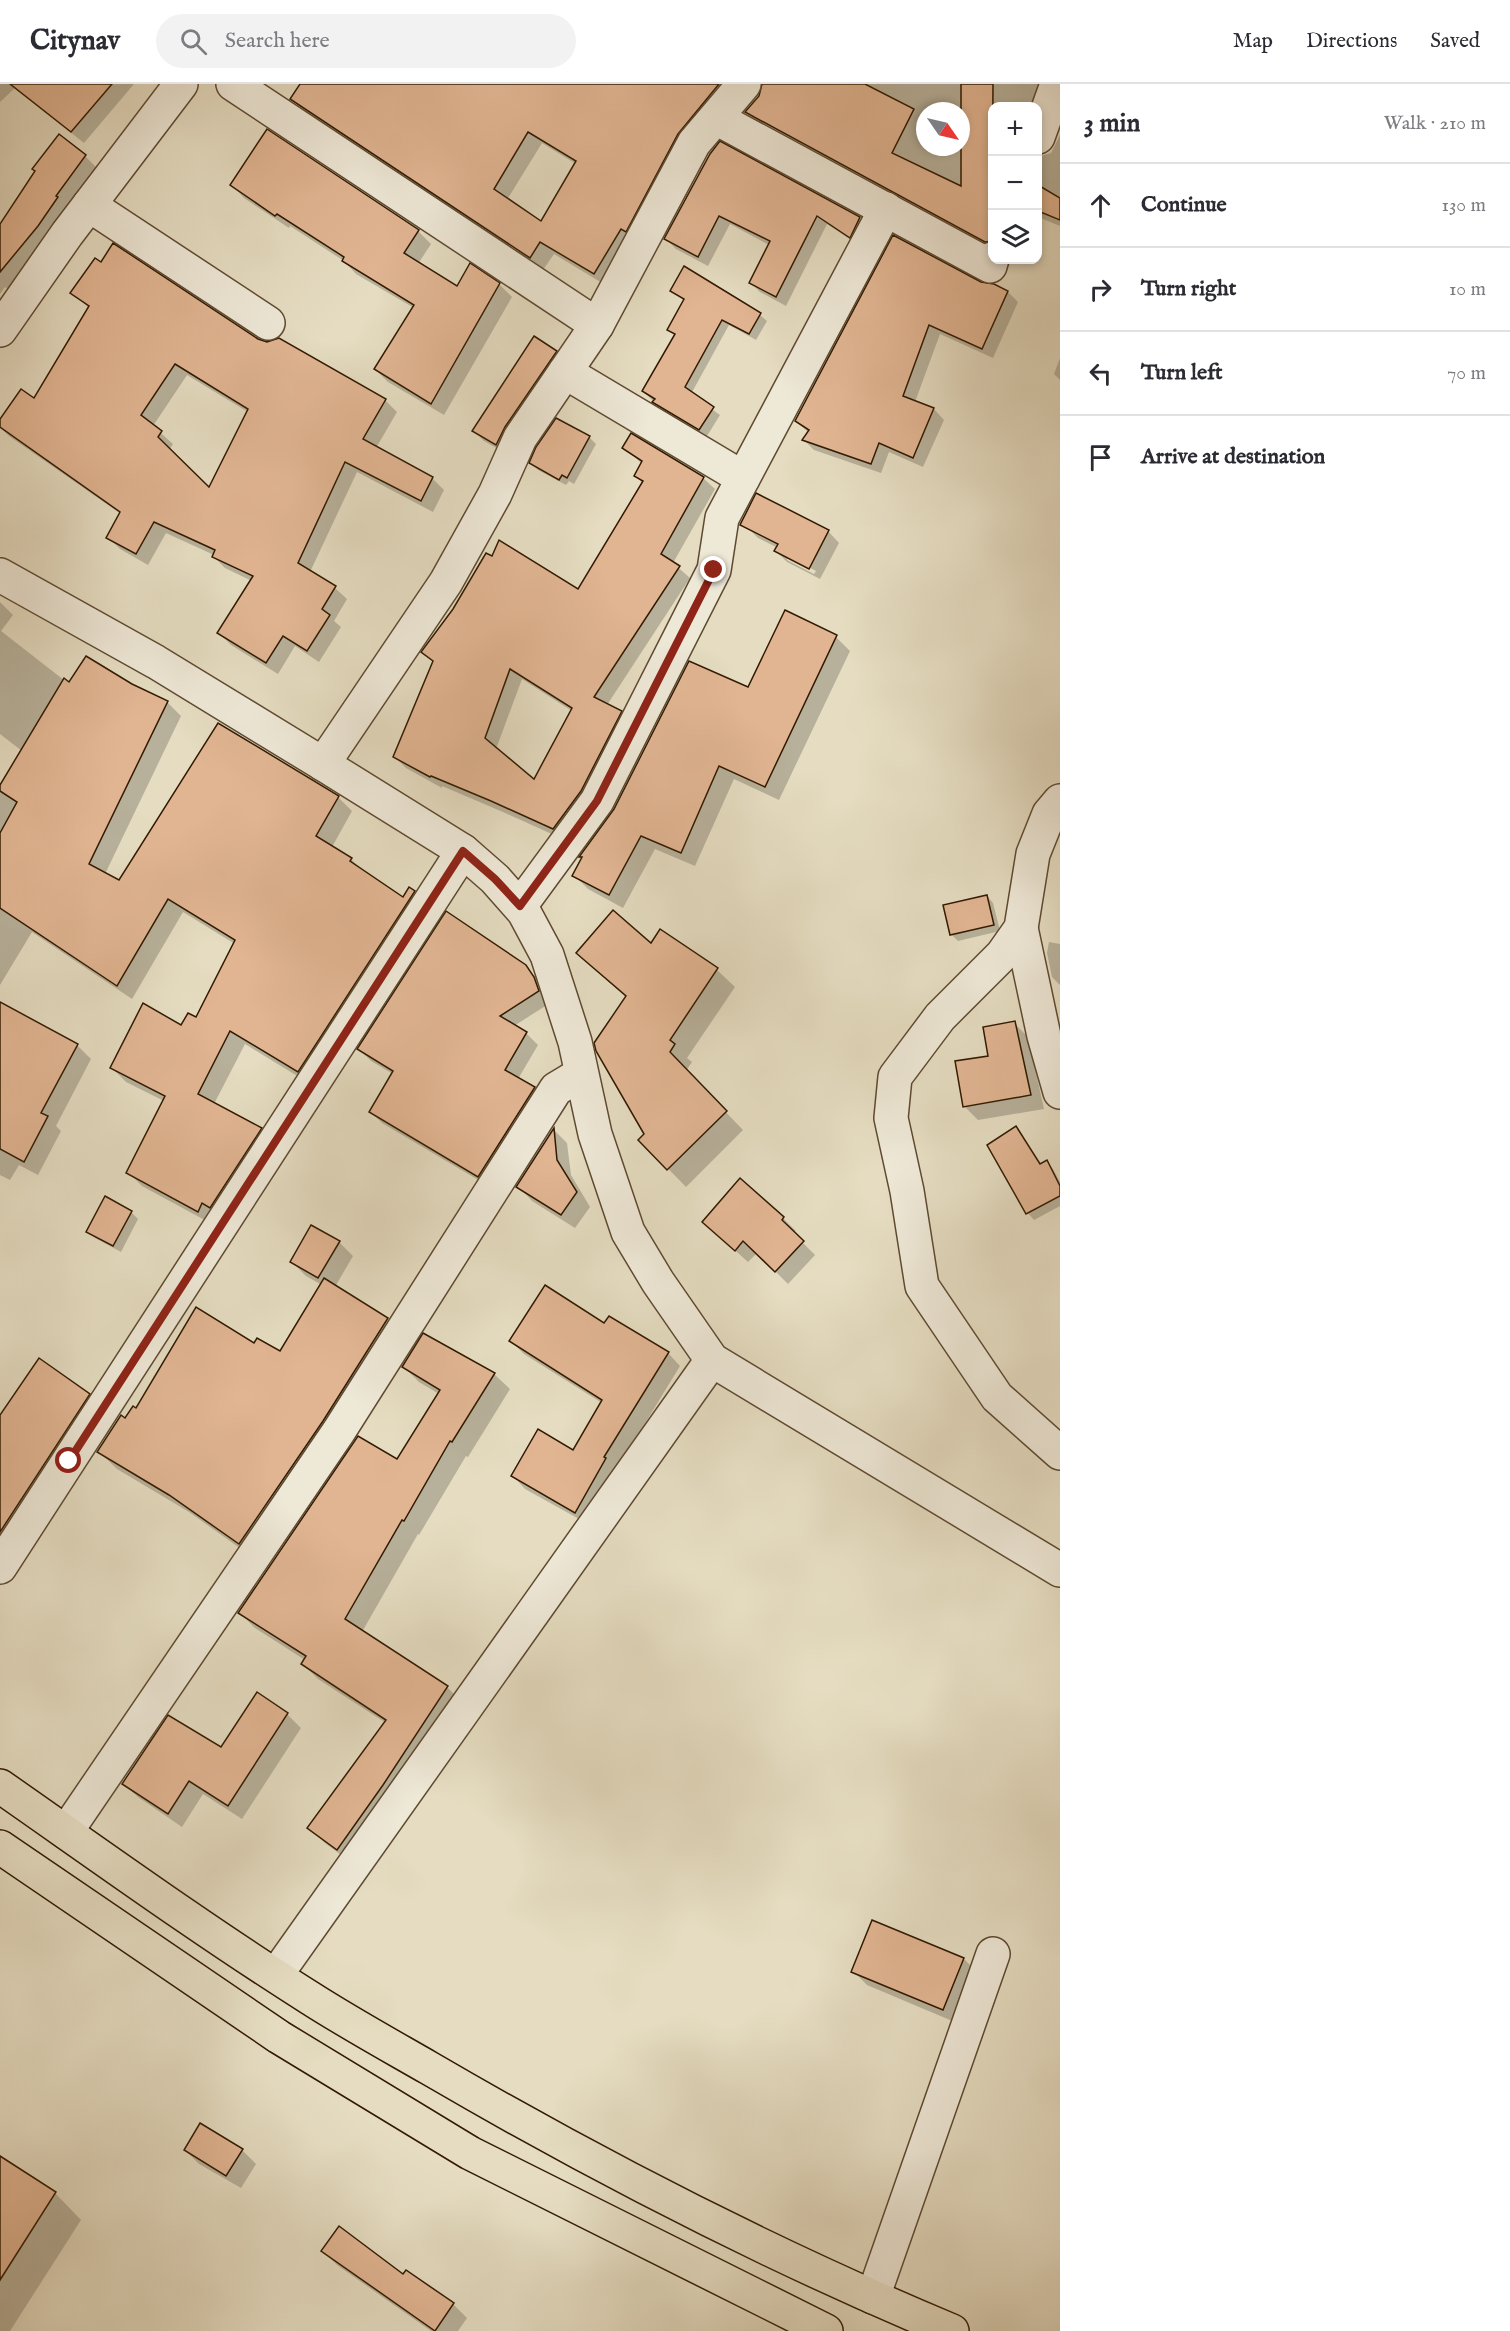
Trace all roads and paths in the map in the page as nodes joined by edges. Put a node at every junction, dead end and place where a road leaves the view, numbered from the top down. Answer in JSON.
{"nodes":[{"id":1,"x":181,"y":84,"type":"edge"},
{"id":2,"x":233,"y":84,"type":"edge"},
{"id":3,"x":744,"y":84,"type":"edge"},
{"id":4,"x":1057,"y":84,"type":"edge"},
{"id":5,"x":716,"y":118,"type":"junction"},
{"id":6,"x":1042,"y":126,"type":"edge"},
{"id":7,"x":89,"y":205,"type":"junction"},
{"id":8,"x":886,"y":209,"type":"junction"},
{"id":9,"x":991,"y":264,"type":"edge"},
{"id":10,"x":268,"y":322,"type":"dead end"},
{"id":11,"x":597,"y":325,"type":"junction"},
{"id":12,"x":0,"y":330,"type":"edge"},
{"id":13,"x":565,"y":372,"type":"junction"},
{"id":14,"x":743,"y":478,"type":"junction"},
{"id":15,"x":0,"y":575,"type":"edge"},
{"id":16,"x":323,"y":764,"type":"junction"},
{"id":17,"x":1060,"y":801,"type":"edge"},
{"id":18,"x":463,"y":851,"type":"junction"},
{"id":19,"x":520,"y":906,"type":"junction"},
{"id":20,"x":1021,"y":928,"type":"junction"},
{"id":21,"x":582,"y":1074,"type":"junction"},
{"id":22,"x":1060,"y":1092,"type":"edge"},
{"id":23,"x":712,"y":1360,"type":"junction"},
{"id":24,"x":1060,"y":1453,"type":"edge"},
{"id":25,"x":0,"y":1567,"type":"edge"},
{"id":26,"x":1060,"y":1570,"type":"edge"},
{"id":27,"x":0,"y":1786,"type":"edge"},
{"id":28,"x":66,"y":1832,"type":"junction"},
{"id":29,"x":0,"y":1847,"type":"edge"},
{"id":30,"x":993,"y":1954,"type":"dead end"},
{"id":31,"x":276,"y":1975,"type":"junction"},
{"id":32,"x":873,"y":2297,"type":"junction"},
{"id":33,"x":826,"y":2331,"type":"edge"},
{"id":34,"x":951,"y":2331,"type":"edge"}],
"edges":[{"from":1,"to":7,"type":"street"},
{"from":2,"to":11,"type":"street"},
{"from":3,"to":5,"type":"street"},
{"from":4,"to":6,"type":"street"},
{"from":5,"to":8,"type":"street"},
{"from":5,"to":11,"type":"street"},
{"from":7,"to":10,"type":"street"},
{"from":7,"to":12,"type":"street"},
{"from":8,"to":9,"type":"street"},
{"from":8,"to":14,"type":"street"},
{"from":11,"to":13,"type":"street"},
{"from":13,"to":14,"type":"street"},
{"from":13,"to":16,"type":"street"},
{"from":14,"to":19,"type":"street"},
{"from":15,"to":16,"type":"street"},
{"from":16,"to":18,"type":"street"},
{"from":17,"to":20,"type":"street"},
{"from":18,"to":19,"type":"street"},
{"from":18,"to":25,"type":"street"},
{"from":19,"to":21,"type":"street"},
{"from":20,"to":22,"type":"street"},
{"from":20,"to":24,"type":"street"},
{"from":21,"to":23,"type":"street"},
{"from":21,"to":28,"type":"street"},
{"from":23,"to":26,"type":"street"},
{"from":23,"to":31,"type":"street"},
{"from":27,"to":28,"type":"main road"},
{"from":28,"to":31,"type":"main road"},
{"from":29,"to":33,"type":"main road"},
{"from":30,"to":32,"type":"street"},
{"from":31,"to":32,"type":"main road"},
{"from":32,"to":34,"type":"main road"}]}
